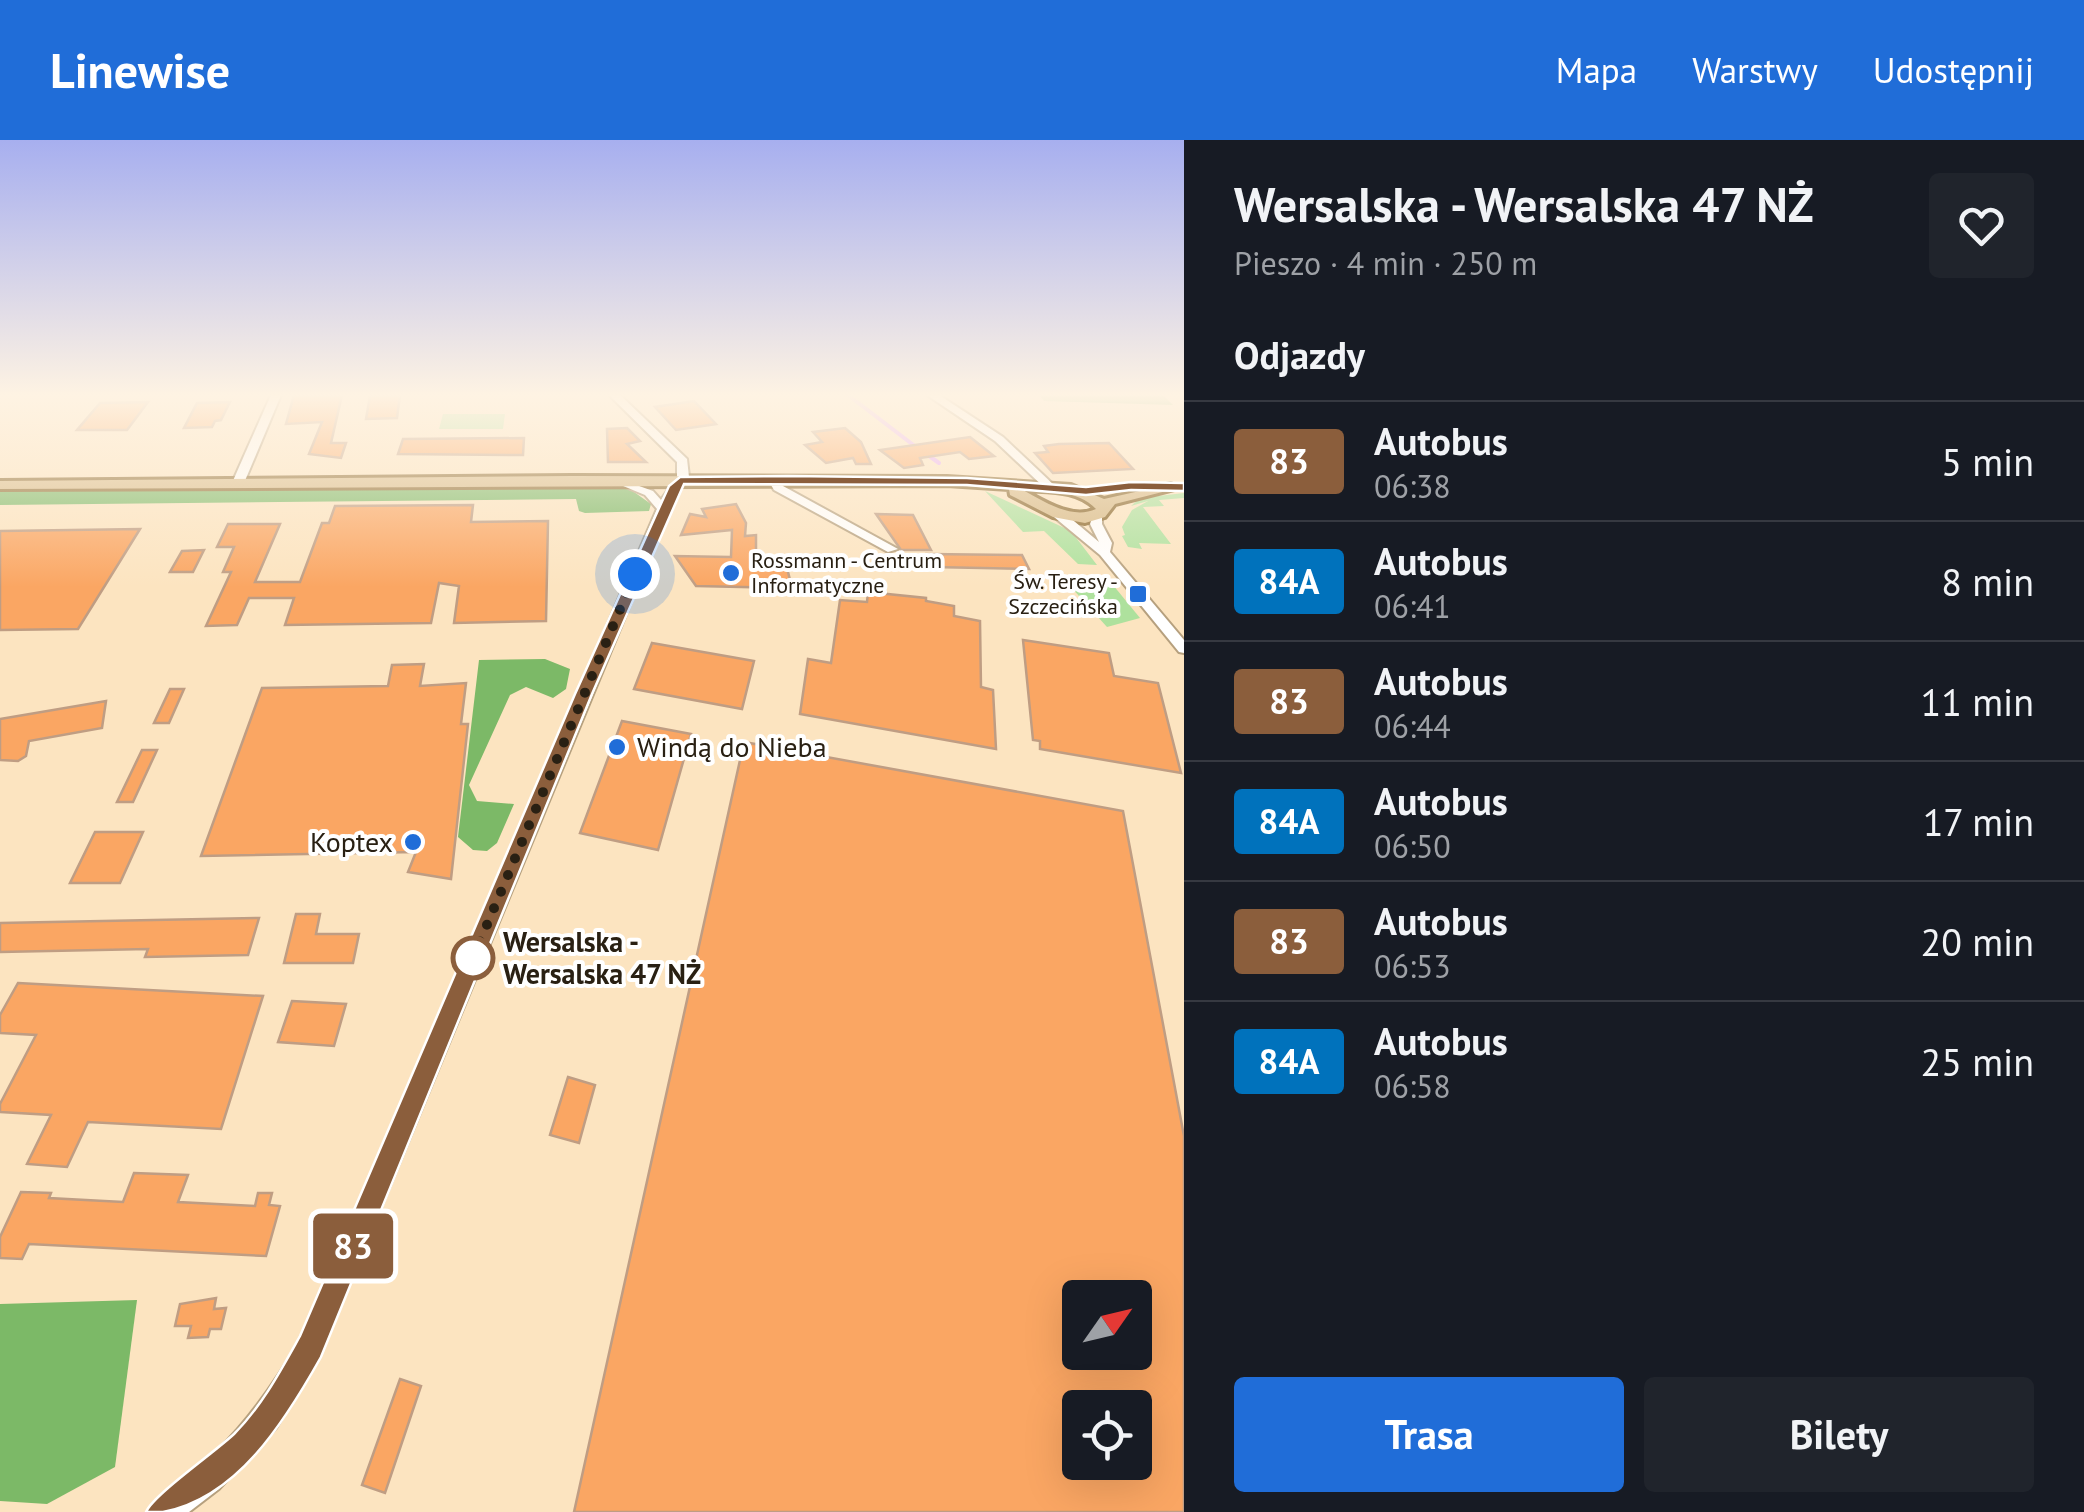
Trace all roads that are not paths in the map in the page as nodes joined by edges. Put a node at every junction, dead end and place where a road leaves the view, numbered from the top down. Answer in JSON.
{"nodes":[{"id":1,"x":248,"y":459,"type":"edge"},
{"id":2,"x":681,"y":459,"type":"edge"},
{"id":3,"x":1020,"y":459,"type":"edge"},
{"id":4,"x":616,"y":480,"type":"junction"},
{"id":5,"x":680,"y":480,"type":"junction"},
{"id":6,"x":774,"y":480,"type":"junction"},
{"id":7,"x":977,"y":482,"type":"junction"},
{"id":8,"x":238,"y":483,"type":"junction"},
{"id":9,"x":0,"y":486,"type":"edge"},
{"id":10,"x":1052,"y":488,"type":"junction"},
{"id":11,"x":1177,"y":488,"type":"edge"},
{"id":12,"x":1074,"y":490,"type":"junction"},
{"id":13,"x":1042,"y":504,"type":"junction"},
{"id":14,"x":1100,"y":511,"type":"junction"},
{"id":15,"x":1058,"y":514,"type":"junction"},
{"id":16,"x":660,"y":516,"type":"junction"},
{"id":17,"x":892,"y":549,"type":"dead end"},
{"id":18,"x":1104,"y":552,"type":"junction"},
{"id":19,"x":1184,"y":648,"type":"edge"},
{"id":20,"x":163,"y":1512,"type":"edge"}],
"edges":[{"from":1,"to":8,"type":"street"},
{"from":2,"to":5,"type":"street"},
{"from":3,"to":10,"type":"street"},
{"from":4,"to":5,"type":"main road"},
{"from":4,"to":8,"type":"main road"},
{"from":4,"to":16,"type":"street"},
{"from":5,"to":6,"type":"main road"},
{"from":5,"to":16,"type":"street"},
{"from":6,"to":7,"type":"main road"},
{"from":6,"to":17,"type":"street"},
{"from":7,"to":10,"type":"main road"},
{"from":7,"to":13,"type":"main road"},
{"from":8,"to":9,"type":"main road"},
{"from":10,"to":12,"type":"main road"},
{"from":10,"to":13,"type":"main road"},
{"from":11,"to":12,"type":"main road"},
{"from":11,"to":14,"type":"main road"},
{"from":12,"to":14,"type":"main road"},
{"from":13,"to":15,"type":"main road"},
{"from":14,"to":15,"type":"main road"},
{"from":14,"to":18,"type":"street"},
{"from":15,"to":18,"type":"street"},
{"from":16,"to":20,"type":"street"},
{"from":18,"to":19,"type":"street"}]}
